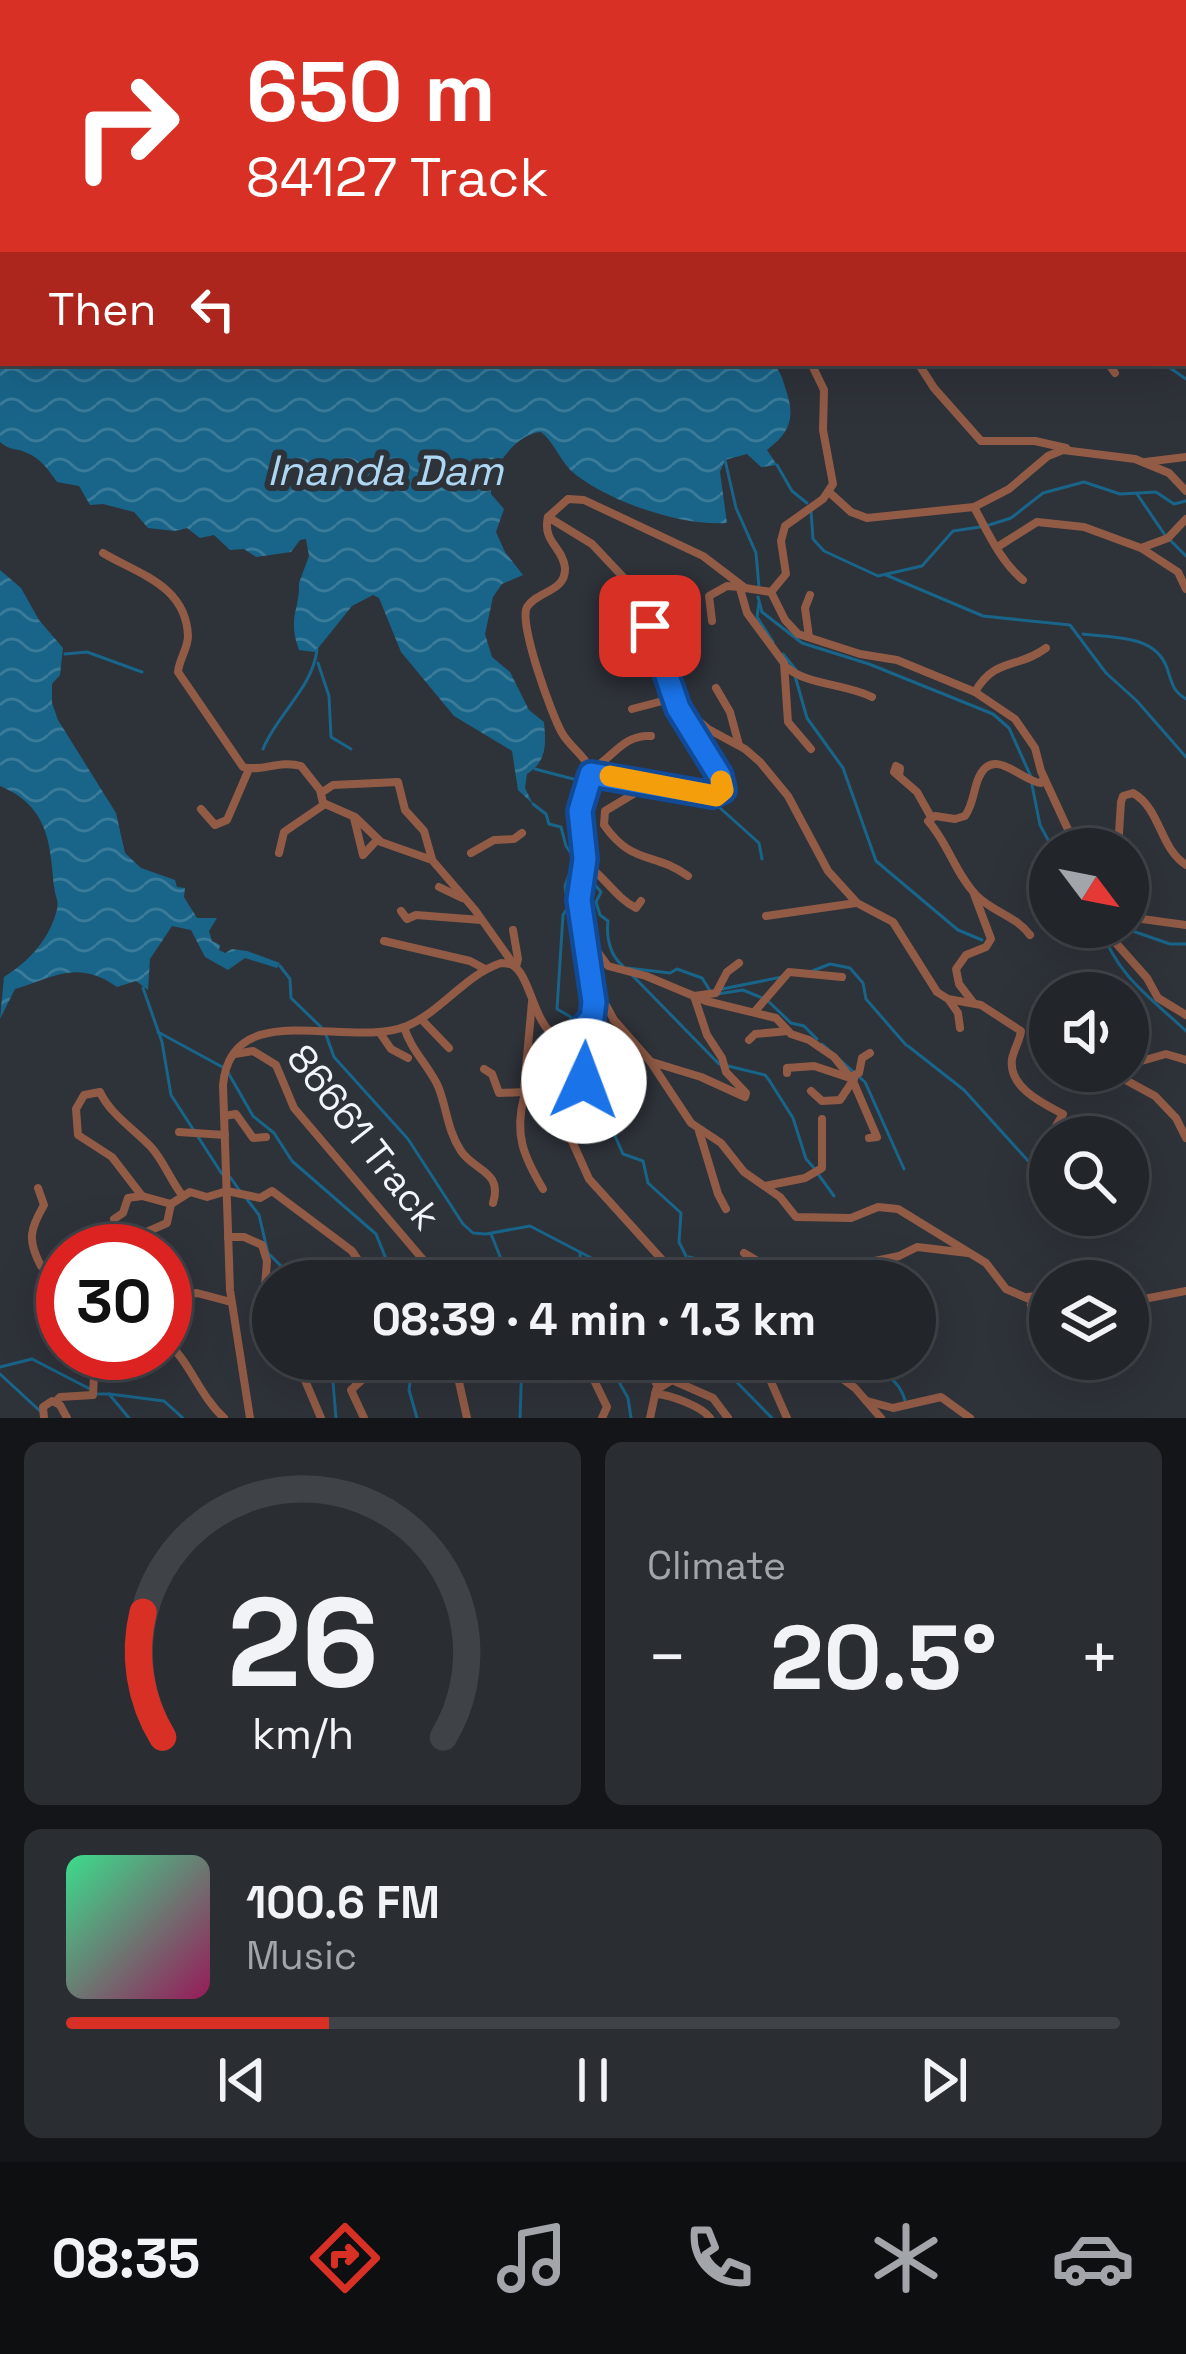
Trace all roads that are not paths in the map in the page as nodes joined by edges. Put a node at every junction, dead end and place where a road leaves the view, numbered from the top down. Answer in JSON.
{"nodes":[{"id":1,"x":812,"y":366,"type":"edge"},
{"id":2,"x":919,"y":366,"type":"edge"},
{"id":3,"x":1110,"y":366,"type":"edge"},
{"id":4,"x":1114,"y":374,"type":"dead end"},
{"id":5,"x":1074,"y":450,"type":"junction"},
{"id":6,"x":1186,"y":458,"type":"edge"},
{"id":7,"x":1144,"y":462,"type":"junction"},
{"id":8,"x":1186,"y":491,"type":"edge"},
{"id":9,"x":829,"y":492,"type":"junction"},
{"id":10,"x":974,"y":507,"type":"junction"},
{"id":11,"x":548,"y":517,"type":"junction"},
{"id":12,"x":1186,"y":519,"type":"edge"},
{"id":13,"x":999,"y":546,"type":"junction"},
{"id":14,"x":1141,"y":548,"type":"junction"},
{"id":15,"x":103,"y":553,"type":"dead end"},
{"id":16,"x":1023,"y":580,"type":"dead end"},
{"id":17,"x":739,"y":585,"type":"junction"},
{"id":18,"x":1186,"y":589,"type":"edge"},
{"id":19,"x":771,"y":592,"type":"junction"},
{"id":20,"x":810,"y":595,"type":"dead end"},
{"id":21,"x":712,"y":621,"type":"dead end"},
{"id":22,"x":809,"y":638,"type":"junction"},
{"id":23,"x":1046,"y":648,"type":"dead end"},
{"id":24,"x":784,"y":665,"type":"junction"},
{"id":25,"x":716,"y":688,"type":"dead end"},
{"id":26,"x":975,"y":692,"type":"junction"},
{"id":27,"x":872,"y":697,"type":"dead end"},
{"id":28,"x":675,"y":700,"type":"junction"},
{"id":29,"x":632,"y":710,"type":"dead end"},
{"id":30,"x":651,"y":736,"type":"dead end"},
{"id":31,"x":739,"y":745,"type":"junction"},
{"id":32,"x":811,"y":749,"type":"dead end"},
{"id":33,"x":249,"y":769,"type":"junction"},
{"id":34,"x":594,"y":773,"type":"junction"},
{"id":35,"x":899,"y":776,"type":"dead end"},
{"id":36,"x":1044,"y":778,"type":"junction"},
{"id":37,"x":639,"y":782,"type":"junction"},
{"id":38,"x":321,"y":793,"type":"junction"},
{"id":39,"x":325,"y":804,"type":"junction"},
{"id":40,"x":201,"y":809,"type":"dead end"},
{"id":41,"x":355,"y":817,"type":"junction"},
{"id":42,"x":931,"y":817,"type":"junction"},
{"id":43,"x":1067,"y":828,"type":"edge"},
{"id":44,"x":1119,"y":828,"type":"edge"},
{"id":45,"x":522,"y":833,"type":"dead end"},
{"id":46,"x":377,"y":840,"type":"junction"},
{"id":47,"x":279,"y":853,"type":"dead end"},
{"id":48,"x":471,"y":854,"type":"dead end"},
{"id":49,"x":432,"y":860,"type":"junction"},
{"id":50,"x":585,"y":862,"type":"junction"},
{"id":51,"x":1186,"y":865,"type":"edge"},
{"id":52,"x":688,"y":876,"type":"dead end"},
{"id":53,"x":439,"y":887,"type":"dead end"},
{"id":54,"x":974,"y":892,"type":"junction"},
{"id":55,"x":641,"y":901,"type":"dead end"},
{"id":56,"x":468,"y":902,"type":"junction"},
{"id":57,"x":857,"y":903,"type":"junction"},
{"id":58,"x":401,"y":910,"type":"dead end"},
{"id":59,"x":766,"y":916,"type":"dead end"},
{"id":60,"x":482,"y":920,"type":"junction"},
{"id":61,"x":1149,"y":920,"type":"edge"},
{"id":62,"x":1186,"y":925,"type":"edge"},
{"id":63,"x":513,"y":930,"type":"dead end"},
{"id":64,"x":1029,"y":934,"type":"edge"},
{"id":65,"x":384,"y":941,"type":"dead end"},
{"id":66,"x":1120,"y":948,"type":"edge"},
{"id":67,"x":586,"y":949,"type":"junction"},
{"id":68,"x":739,"y":963,"type":"dead end"},
{"id":69,"x":515,"y":967,"type":"junction"},
{"id":70,"x":486,"y":970,"type":"junction"},
{"id":71,"x":842,"y":977,"type":"dead end"},
{"id":72,"x":592,"y":992,"type":"junction"},
{"id":73,"x":694,"y":996,"type":"junction"},
{"id":74,"x":948,"y":999,"type":"junction"},
{"id":75,"x":532,"y":1001,"type":"junction"},
{"id":76,"x":973,"y":1002,"type":"junction"},
{"id":77,"x":756,"y":1010,"type":"junction"},
{"id":78,"x":1186,"y":1015,"type":"edge"},
{"id":79,"x":421,"y":1018,"type":"junction"},
{"id":80,"x":404,"y":1027,"type":"junction"},
{"id":81,"x":960,"y":1028,"type":"dead end"},
{"id":82,"x":788,"y":1031,"type":"junction"},
{"id":83,"x":380,"y":1033,"type":"junction"},
{"id":84,"x":578,"y":1033,"type":"junction"},
{"id":85,"x":748,"y":1040,"type":"dead end"},
{"id":86,"x":449,"y":1048,"type":"dead end"},
{"id":87,"x":870,"y":1053,"type":"dead end"},
{"id":88,"x":233,"y":1054,"type":"junction"},
{"id":89,"x":408,"y":1058,"type":"dead end"},
{"id":90,"x":1149,"y":1059,"type":"edge"},
{"id":91,"x":1186,"y":1060,"type":"edge"},
{"id":92,"x":650,"y":1061,"type":"junction"},
{"id":93,"x":484,"y":1069,"type":"dead end"},
{"id":94,"x":787,"y":1073,"type":"dead end"},
{"id":95,"x":853,"y":1079,"type":"junction"},
{"id":96,"x":811,"y":1091,"type":"dead end"},
{"id":97,"x":1148,"y":1092,"type":"edge"},
{"id":98,"x":524,"y":1094,"type":"junction"},
{"id":99,"x":224,"y":1116,"type":"junction"},
{"id":100,"x":1062,"y":1116,"type":"edge"},
{"id":101,"x":624,"y":1118,"type":"dead end"},
{"id":102,"x":823,"y":1119,"type":"dead end"},
{"id":103,"x":699,"y":1129,"type":"junction"},
{"id":104,"x":179,"y":1132,"type":"dead end"},
{"id":105,"x":225,"y":1135,"type":"junction"},
{"id":106,"x":266,"y":1137,"type":"dead end"},
{"id":107,"x":869,"y":1138,"type":"dead end"},
{"id":108,"x":1186,"y":1138,"type":"edge"},
{"id":109,"x":764,"y":1186,"type":"junction"},
{"id":110,"x":38,"y":1188,"type":"dead end"},
{"id":111,"x":543,"y":1189,"type":"dead end"},
{"id":112,"x":227,"y":1191,"type":"junction"},
{"id":113,"x":143,"y":1196,"type":"junction"},
{"id":114,"x":182,"y":1196,"type":"junction"},
{"id":115,"x":493,"y":1203,"type":"dead end"},
{"id":116,"x":171,"y":1204,"type":"junction"},
{"id":117,"x":726,"y":1209,"type":"dead end"},
{"id":118,"x":114,"y":1219,"type":"dead end"},
{"id":119,"x":165,"y":1224,"type":"edge"},
{"id":120,"x":228,"y":1237,"type":"junction"},
{"id":121,"x":744,"y":1253,"type":"dead end"},
{"id":122,"x":970,"y":1253,"type":"junction"},
{"id":123,"x":36,"y":1256,"type":"edge"},
{"id":124,"x":267,"y":1260,"type":"edge"},
{"id":125,"x":358,"y":1260,"type":"edge"},
{"id":126,"x":423,"y":1260,"type":"edge"},
{"id":127,"x":662,"y":1260,"type":"edge"},
{"id":128,"x":756,"y":1260,"type":"edge"},
{"id":129,"x":880,"y":1260,"type":"edge"},
{"id":130,"x":1186,"y":1291,"type":"edge"},
{"id":131,"x":192,"y":1295,"type":"edge"},
{"id":132,"x":1029,"y":1296,"type":"edge"},
{"id":133,"x":1023,"y":1297,"type":"junction"},
{"id":134,"x":1029,"y":1299,"type":"edge"},
{"id":135,"x":1149,"y":1299,"type":"edge"},
{"id":136,"x":231,"y":1302,"type":"junction"},
{"id":137,"x":1029,"y":1303,"type":"edge"},
{"id":138,"x":192,"y":1370,"type":"edge"},
{"id":139,"x":94,"y":1380,"type":"edge"},
{"id":140,"x":305,"y":1380,"type":"edge"},
{"id":141,"x":362,"y":1380,"type":"edge"},
{"id":142,"x":459,"y":1380,"type":"edge"},
{"id":143,"x":594,"y":1380,"type":"edge"},
{"id":144,"x":653,"y":1380,"type":"edge"},
{"id":145,"x":770,"y":1380,"type":"edge"},
{"id":146,"x":842,"y":1380,"type":"edge"},
{"id":147,"x":656,"y":1391,"type":"junction"},
{"id":148,"x":867,"y":1401,"type":"junction"},
{"id":149,"x":55,"y":1402,"type":"junction"},
{"id":150,"x":44,"y":1418,"type":"edge"},
{"id":151,"x":67,"y":1418,"type":"edge"},
{"id":152,"x":224,"y":1418,"type":"edge"},
{"id":153,"x":250,"y":1418,"type":"edge"},
{"id":154,"x":320,"y":1418,"type":"edge"},
{"id":155,"x":364,"y":1418,"type":"edge"},
{"id":156,"x":467,"y":1418,"type":"edge"},
{"id":157,"x":602,"y":1418,"type":"edge"},
{"id":158,"x":650,"y":1418,"type":"edge"},
{"id":159,"x":710,"y":1418,"type":"edge"},
{"id":160,"x":728,"y":1418,"type":"edge"},
{"id":161,"x":787,"y":1418,"type":"edge"},
{"id":162,"x":881,"y":1418,"type":"edge"},
{"id":163,"x":970,"y":1418,"type":"edge"}],
"edges":[{"from":1,"to":9,"type":"street"},
{"from":2,"to":5,"type":"street"},
{"from":3,"to":4,"type":"street"},
{"from":5,"to":7,"type":"street"},
{"from":5,"to":10,"type":"street"},
{"from":6,"to":7,"type":"street"},
{"from":7,"to":8,"type":"street"},
{"from":9,"to":10,"type":"street"},
{"from":9,"to":19,"type":"street"},
{"from":10,"to":13,"type":"street"},
{"from":11,"to":17,"type":"street"},
{"from":11,"to":28,"type":"street"},
{"from":11,"to":34,"type":"street"},
{"from":12,"to":14,"type":"street"},
{"from":13,"to":14,"type":"street"},
{"from":13,"to":16,"type":"street"},
{"from":14,"to":18,"type":"street"},
{"from":15,"to":33,"type":"street"},
{"from":17,"to":19,"type":"street"},
{"from":17,"to":21,"type":"street"},
{"from":17,"to":24,"type":"street"},
{"from":19,"to":22,"type":"street"},
{"from":20,"to":22,"type":"street"},
{"from":22,"to":26,"type":"street"},
{"from":23,"to":26,"type":"street"},
{"from":24,"to":27,"type":"street"},
{"from":24,"to":32,"type":"street"},
{"from":25,"to":31,"type":"street"},
{"from":26,"to":36,"type":"street"},
{"from":28,"to":29,"type":"street"},
{"from":28,"to":31,"type":"street"},
{"from":28,"to":37,"type":"street"},
{"from":30,"to":34,"type":"street"},
{"from":31,"to":57,"type":"street"},
{"from":33,"to":38,"type":"street"},
{"from":33,"to":40,"type":"street"},
{"from":34,"to":37,"type":"street"},
{"from":34,"to":50,"type":"street"},
{"from":35,"to":42,"type":"street"},
{"from":36,"to":42,"type":"street"},
{"from":36,"to":43,"type":"street"},
{"from":37,"to":52,"type":"street"},
{"from":38,"to":39,"type":"street"},
{"from":38,"to":49,"type":"street"},
{"from":39,"to":41,"type":"street"},
{"from":39,"to":47,"type":"street"},
{"from":41,"to":46,"type":"street"},
{"from":41,"to":46,"type":"street"},
{"from":42,"to":54,"type":"street"},
{"from":44,"to":51,"type":"street"},
{"from":45,"to":48,"type":"street"},
{"from":46,"to":49,"type":"street"},
{"from":49,"to":56,"type":"street"},
{"from":50,"to":55,"type":"street"},
{"from":50,"to":67,"type":"street"},
{"from":53,"to":56,"type":"street"},
{"from":54,"to":64,"type":"street"},
{"from":54,"to":76,"type":"street"},
{"from":56,"to":60,"type":"street"},
{"from":57,"to":59,"type":"street"},
{"from":57,"to":74,"type":"street"},
{"from":58,"to":60,"type":"street"},
{"from":60,"to":69,"type":"street"},
{"from":61,"to":62,"type":"street"},
{"from":63,"to":69,"type":"street"},
{"from":65,"to":70,"type":"street"},
{"from":66,"to":78,"type":"street"},
{"from":67,"to":72,"type":"street"},
{"from":67,"to":73,"type":"street"},
{"from":68,"to":73,"type":"street"},
{"from":69,"to":70,"type":"street"},
{"from":69,"to":75,"type":"street"},
{"from":70,"to":79,"type":"street"},
{"from":71,"to":77,"type":"street"},
{"from":72,"to":84,"type":"street"},
{"from":72,"to":92,"type":"street"},
{"from":73,"to":77,"type":"street"},
{"from":73,"to":92,"type":"street"},
{"from":74,"to":76,"type":"street"},
{"from":74,"to":81,"type":"street"},
{"from":75,"to":84,"type":"street"},
{"from":75,"to":98,"type":"street"},
{"from":76,"to":100,"type":"street"},
{"from":77,"to":82,"type":"street"},
{"from":79,"to":80,"type":"street"},
{"from":79,"to":86,"type":"street"},
{"from":80,"to":83,"type":"street"},
{"from":80,"to":115,"type":"street"},
{"from":82,"to":85,"type":"street"},
{"from":82,"to":95,"type":"street"},
{"from":83,"to":88,"type":"street"},
{"from":83,"to":89,"type":"street"},
{"from":84,"to":101,"type":"street"},
{"from":87,"to":95,"type":"street"},
{"from":88,"to":99,"type":"street"},
{"from":88,"to":126,"type":"street","name":"86661 Track"},
{"from":90,"to":91,"type":"street"},
{"from":92,"to":103,"type":"street"},
{"from":93,"to":98,"type":"street"},
{"from":94,"to":95,"type":"street"},
{"from":95,"to":96,"type":"street"},
{"from":95,"to":107,"type":"street"},
{"from":97,"to":108,"type":"street"},
{"from":98,"to":111,"type":"street"},
{"from":98,"to":127,"type":"street"},
{"from":99,"to":105,"type":"street"},
{"from":99,"to":106,"type":"street"},
{"from":102,"to":109,"type":"street"},
{"from":103,"to":109,"type":"street"},
{"from":103,"to":117,"type":"street"},
{"from":104,"to":105,"type":"street"},
{"from":105,"to":112,"type":"street"},
{"from":109,"to":122,"type":"street"},
{"from":110,"to":123,"type":"street"},
{"from":112,"to":114,"type":"street"},
{"from":112,"to":120,"type":"street"},
{"from":112,"to":125,"type":"street"},
{"from":113,"to":114,"type":"street"},
{"from":113,"to":116,"type":"street"},
{"from":113,"to":118,"type":"street"},
{"from":114,"to":116,"type":"street"},
{"from":116,"to":119,"type":"street"},
{"from":120,"to":124,"type":"street"},
{"from":120,"to":136,"type":"street"},
{"from":121,"to":128,"type":"street"},
{"from":122,"to":129,"type":"street"},
{"from":122,"to":133,"type":"street"},
{"from":130,"to":135,"type":"street"},
{"from":131,"to":136,"type":"street"},
{"from":132,"to":133,"type":"street"},
{"from":133,"to":134,"type":"street"},
{"from":133,"to":137,"type":"street"},
{"from":136,"to":153,"type":"street"},
{"from":138,"to":152,"type":"street"},
{"from":139,"to":149,"type":"street"},
{"from":140,"to":154,"type":"street"},
{"from":141,"to":155,"type":"street"},
{"from":142,"to":156,"type":"street"},
{"from":143,"to":157,"type":"street"},
{"from":144,"to":147,"type":"street"},
{"from":145,"to":161,"type":"street"},
{"from":146,"to":148,"type":"street"},
{"from":147,"to":158,"type":"street"},
{"from":147,"to":159,"type":"street"},
{"from":147,"to":160,"type":"street"},
{"from":148,"to":162,"type":"street"},
{"from":148,"to":163,"type":"street"},
{"from":149,"to":150,"type":"street"},
{"from":149,"to":151,"type":"street"}]}
